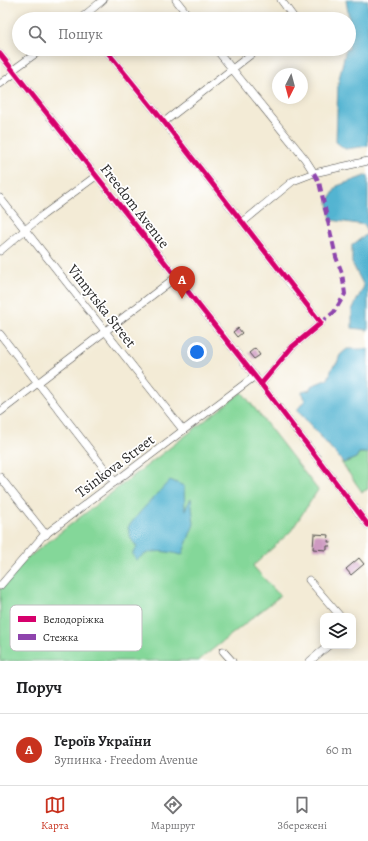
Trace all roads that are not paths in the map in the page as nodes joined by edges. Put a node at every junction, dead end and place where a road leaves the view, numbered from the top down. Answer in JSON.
{"nodes":[{"id":1,"x":103,"y":0,"type":"edge"},
{"id":2,"x":176,"y":0,"type":"edge"},
{"id":3,"x":281,"y":0,"type":"edge"},
{"id":4,"x":88,"y":12,"type":"edge"},
{"id":5,"x":185,"y":12,"type":"edge"},
{"id":6,"x":289,"y":12,"type":"edge"},
{"id":7,"x":0,"y":54,"type":"edge"},
{"id":8,"x":33,"y":56,"type":"edge"},
{"id":9,"x":111,"y":56,"type":"edge"},
{"id":10,"x":222,"y":56,"type":"edge"},
{"id":11,"x":250,"y":56,"type":"edge"},
{"id":12,"x":233,"y":70,"type":"junction"},
{"id":13,"x":14,"y":72,"type":"junction"},
{"id":14,"x":0,"y":84,"type":"edge"},
{"id":15,"x":164,"y":122,"type":"junction"},
{"id":16,"x":368,"y":161,"type":"edge"},
{"id":17,"x":314,"y":173,"type":"junction"},
{"id":18,"x":96,"y":176,"type":"junction"},
{"id":19,"x":0,"y":198,"type":"edge"},
{"id":20,"x":243,"y":222,"type":"junction"},
{"id":21,"x":26,"y":230,"type":"junction"},
{"id":22,"x":0,"y":251,"type":"edge"},
{"id":23,"x":176,"y":277,"type":"junction"},
{"id":24,"x":104,"y":330,"type":"junction"},
{"id":25,"x":0,"y":334,"type":"edge"},
{"id":26,"x":255,"y":376,"type":"junction"},
{"id":27,"x":38,"y":382,"type":"junction"},
{"id":28,"x":261,"y":384,"type":"junction"},
{"id":29,"x":0,"y":412,"type":"edge"},
{"id":30,"x":183,"y":430,"type":"junction"},
{"id":31,"x":0,"y":477,"type":"edge"},
{"id":32,"x":115,"y":482,"type":"junction"},
{"id":33,"x":368,"y":525,"type":"edge"},
{"id":34,"x":46,"y":535,"type":"junction"},
{"id":35,"x":309,"y":580,"type":"dead end"},
{"id":36,"x":0,"y":586,"type":"edge"},
{"id":37,"x":337,"y":613,"type":"edge"},
{"id":38,"x":324,"y":649,"type":"edge"},
{"id":39,"x":223,"y":651,"type":"dead end"},
{"id":40,"x":232,"y":661,"type":"edge"},
{"id":41,"x":310,"y":661,"type":"edge"}],
"edges":[{"from":1,"to":4,"type":"street"},
{"from":2,"to":5,"type":"street"},
{"from":3,"to":6,"type":"street"},
{"from":7,"to":13,"type":"street","name":"Freedom Avenue"},
{"from":8,"to":13,"type":"street"},
{"from":9,"to":15,"type":"street"},
{"from":10,"to":12,"type":"street"},
{"from":11,"to":12,"type":"street"},
{"from":12,"to":15,"type":"street"},
{"from":12,"to":17,"type":"street"},
{"from":13,"to":14,"type":"street"},
{"from":13,"to":18,"type":"street","name":"Freedom Avenue"},
{"from":15,"to":20,"type":"street"},
{"from":16,"to":17,"type":"street"},
{"from":17,"to":20,"type":"street"},
{"from":18,"to":21,"type":"street"},
{"from":18,"to":23,"type":"street","name":"Freedom Avenue"},
{"from":19,"to":21,"type":"street","name":"Vinnytska Street"},
{"from":20,"to":28,"type":"street"},
{"from":21,"to":22,"type":"street"},
{"from":21,"to":24,"type":"street","name":"Vinnytska Street"},
{"from":23,"to":24,"type":"street"},
{"from":23,"to":26,"type":"street","name":"Freedom Avenue"},
{"from":24,"to":27,"type":"street"},
{"from":24,"to":30,"type":"street","name":"Vinnytska Street"},
{"from":25,"to":27,"type":"street"},
{"from":26,"to":28,"type":"street","name":"Freedom Avenue"},
{"from":26,"to":30,"type":"street","name":"Tsinkova Street"},
{"from":27,"to":29,"type":"street"},
{"from":27,"to":32,"type":"street"},
{"from":28,"to":33,"type":"street","name":"Freedom Avenue"},
{"from":30,"to":32,"type":"street","name":"Tsinkova Street"},
{"from":31,"to":34,"type":"street"},
{"from":32,"to":34,"type":"street","name":"Tsinkova Street"},
{"from":34,"to":36,"type":"street","name":"Tsinkova Street"},
{"from":35,"to":37,"type":"street"},
{"from":38,"to":41,"type":"street"},
{"from":39,"to":40,"type":"street"}]}
